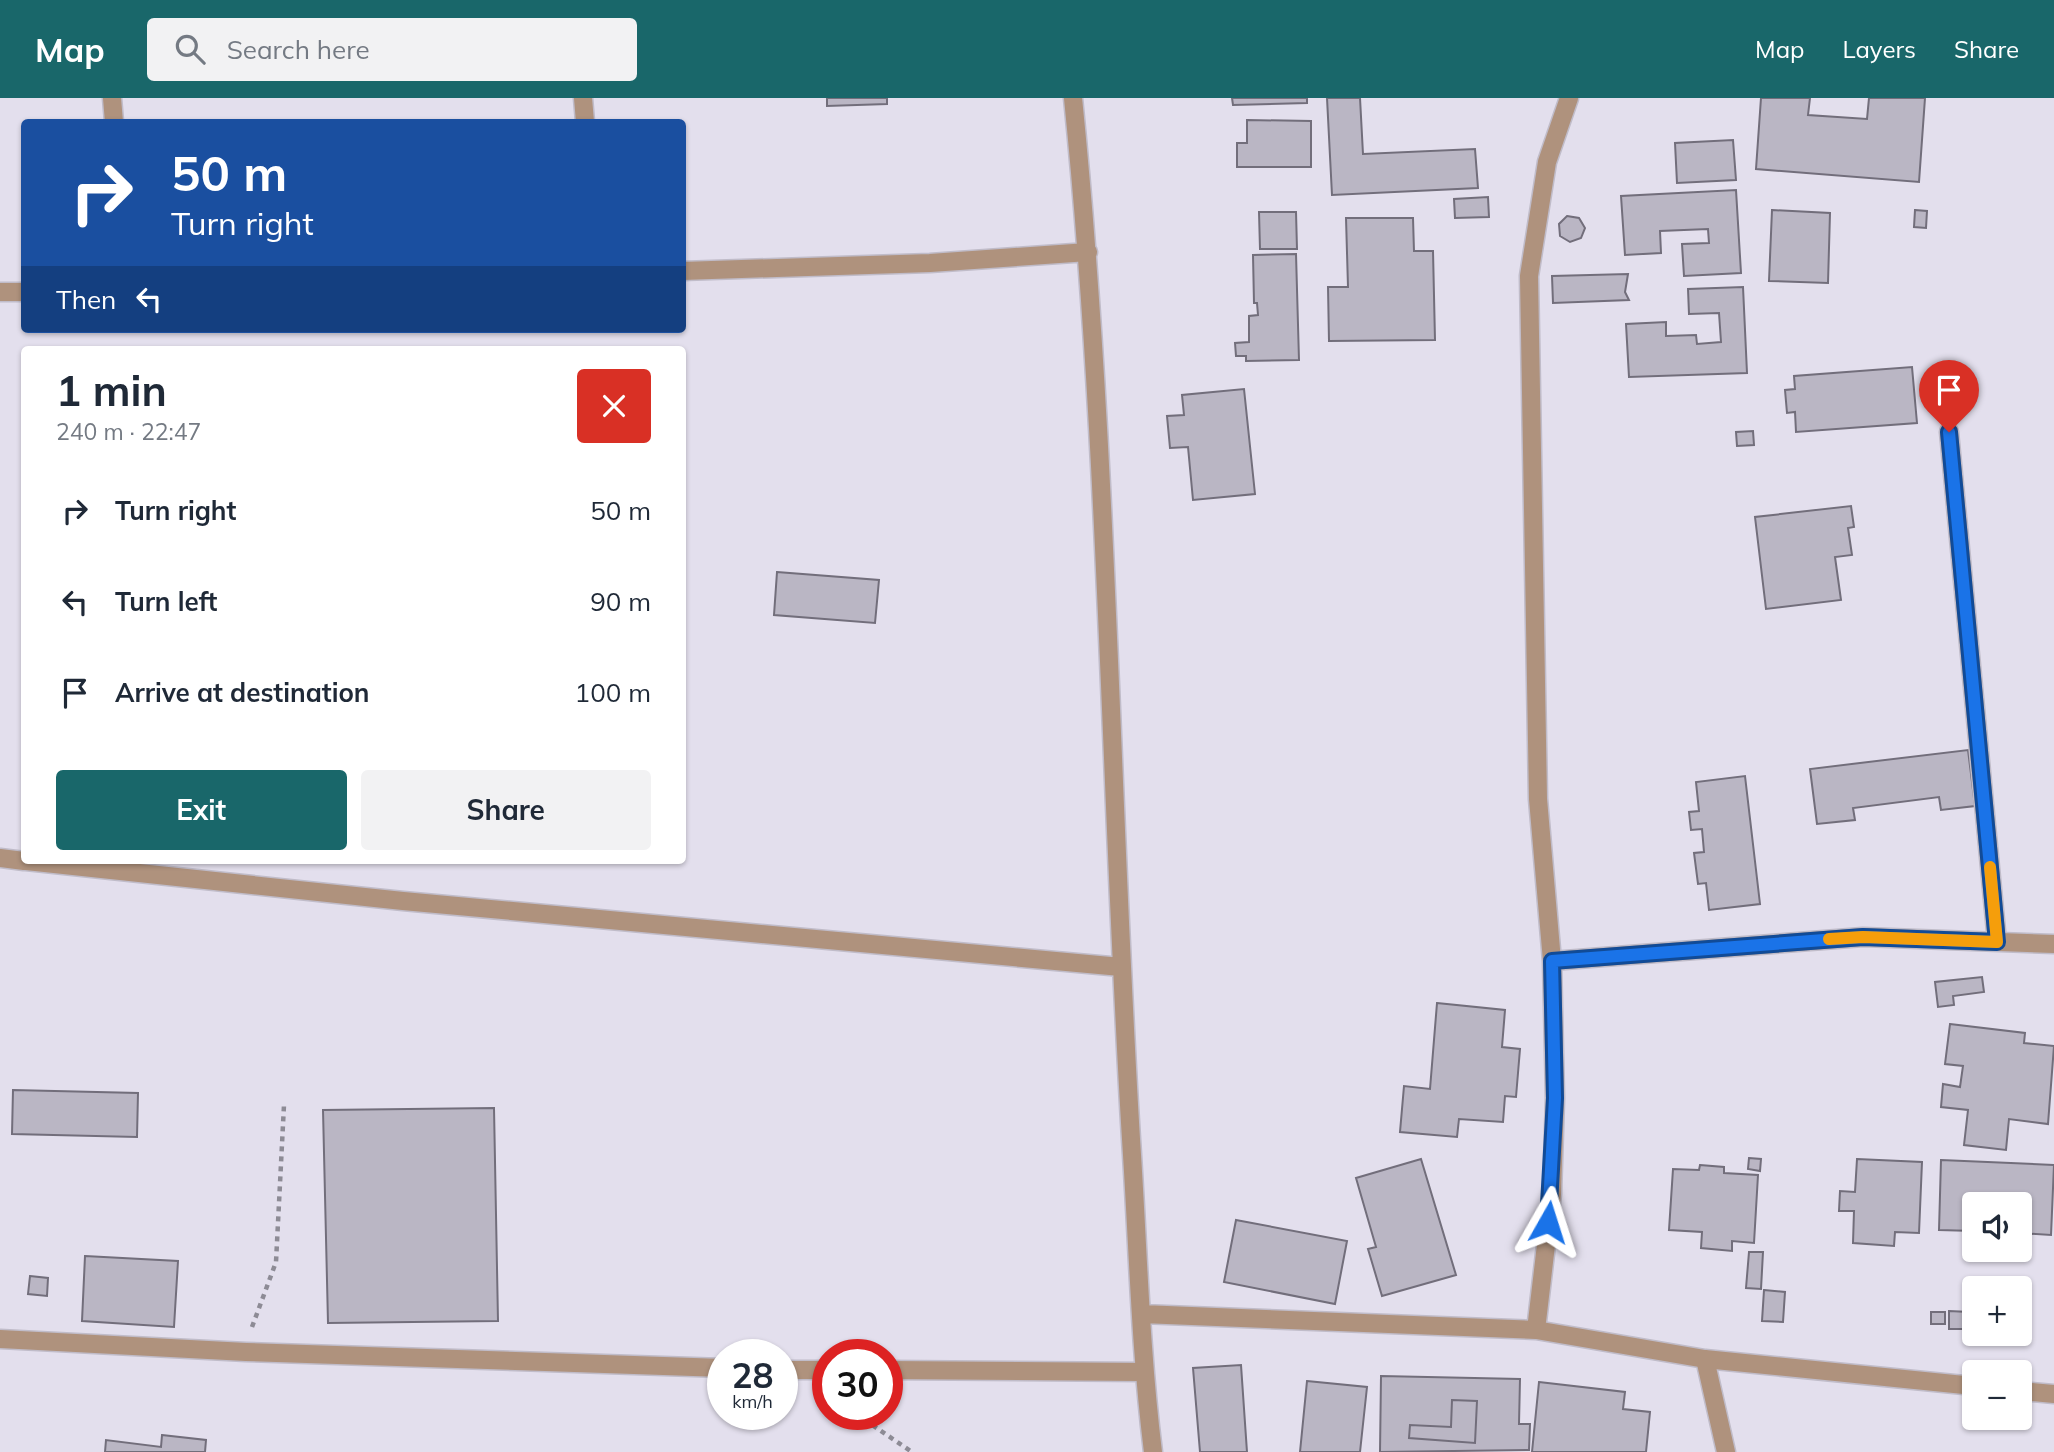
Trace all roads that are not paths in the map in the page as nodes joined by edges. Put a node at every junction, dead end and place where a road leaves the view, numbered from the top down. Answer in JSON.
{"nodes":[{"id":1,"x":112,"y":98,"type":"edge"},
{"id":2,"x":583,"y":98,"type":"edge"},
{"id":3,"x":1073,"y":98,"type":"edge"},
{"id":4,"x":1569,"y":98,"type":"edge"},
{"id":5,"x":114,"y":119,"type":"edge"},
{"id":6,"x":585,"y":119,"type":"edge"},
{"id":7,"x":1088,"y":252,"type":"junction"},
{"id":8,"x":692,"y":270,"type":"edge"},
{"id":9,"x":0,"y":292,"type":"edge"},
{"id":10,"x":21,"y":292,"type":"edge"},
{"id":11,"x":1949,"y":432,"type":"dead end"},
{"id":12,"x":0,"y":858,"type":"edge"},
{"id":13,"x":21,"y":861,"type":"edge"},
{"id":14,"x":53,"y":864,"type":"edge"},
{"id":15,"x":1997,"y":942,"type":"junction"},
{"id":16,"x":2054,"y":944,"type":"edge"},
{"id":17,"x":1552,"y":961,"type":"junction"},
{"id":18,"x":1121,"y":967,"type":"junction"},
{"id":19,"x":1142,"y":1314,"type":"junction"},
{"id":20,"x":1536,"y":1330,"type":"junction"},
{"id":21,"x":0,"y":1339,"type":"edge"},
{"id":22,"x":1705,"y":1359,"type":"junction"},
{"id":23,"x":707,"y":1367,"type":"edge"},
{"id":24,"x":903,"y":1370,"type":"edge"},
{"id":25,"x":1143,"y":1372,"type":"junction"},
{"id":26,"x":1962,"y":1385,"type":"edge"},
{"id":27,"x":2032,"y":1392,"type":"edge"},
{"id":28,"x":2054,"y":1394,"type":"edge"},
{"id":29,"x":1153,"y":1452,"type":"edge"},
{"id":30,"x":1726,"y":1452,"type":"edge"}],
"edges":[{"from":1,"to":5,"type":"street"},
{"from":2,"to":6,"type":"street"},
{"from":3,"to":7,"type":"street"},
{"from":4,"to":17,"type":"street"},
{"from":7,"to":8,"type":"street"},
{"from":7,"to":18,"type":"street"},
{"from":9,"to":10,"type":"street"},
{"from":11,"to":15,"type":"street"},
{"from":12,"to":13,"type":"street"},
{"from":14,"to":18,"type":"street"},
{"from":15,"to":16,"type":"street"},
{"from":15,"to":17,"type":"street"},
{"from":17,"to":20,"type":"street"},
{"from":18,"to":19,"type":"street"},
{"from":19,"to":20,"type":"street"},
{"from":19,"to":25,"type":"street"},
{"from":20,"to":22,"type":"street"},
{"from":21,"to":23,"type":"street"},
{"from":22,"to":26,"type":"street"},
{"from":22,"to":30,"type":"street"},
{"from":24,"to":25,"type":"street"},
{"from":25,"to":29,"type":"street"},
{"from":27,"to":28,"type":"street"}]}
